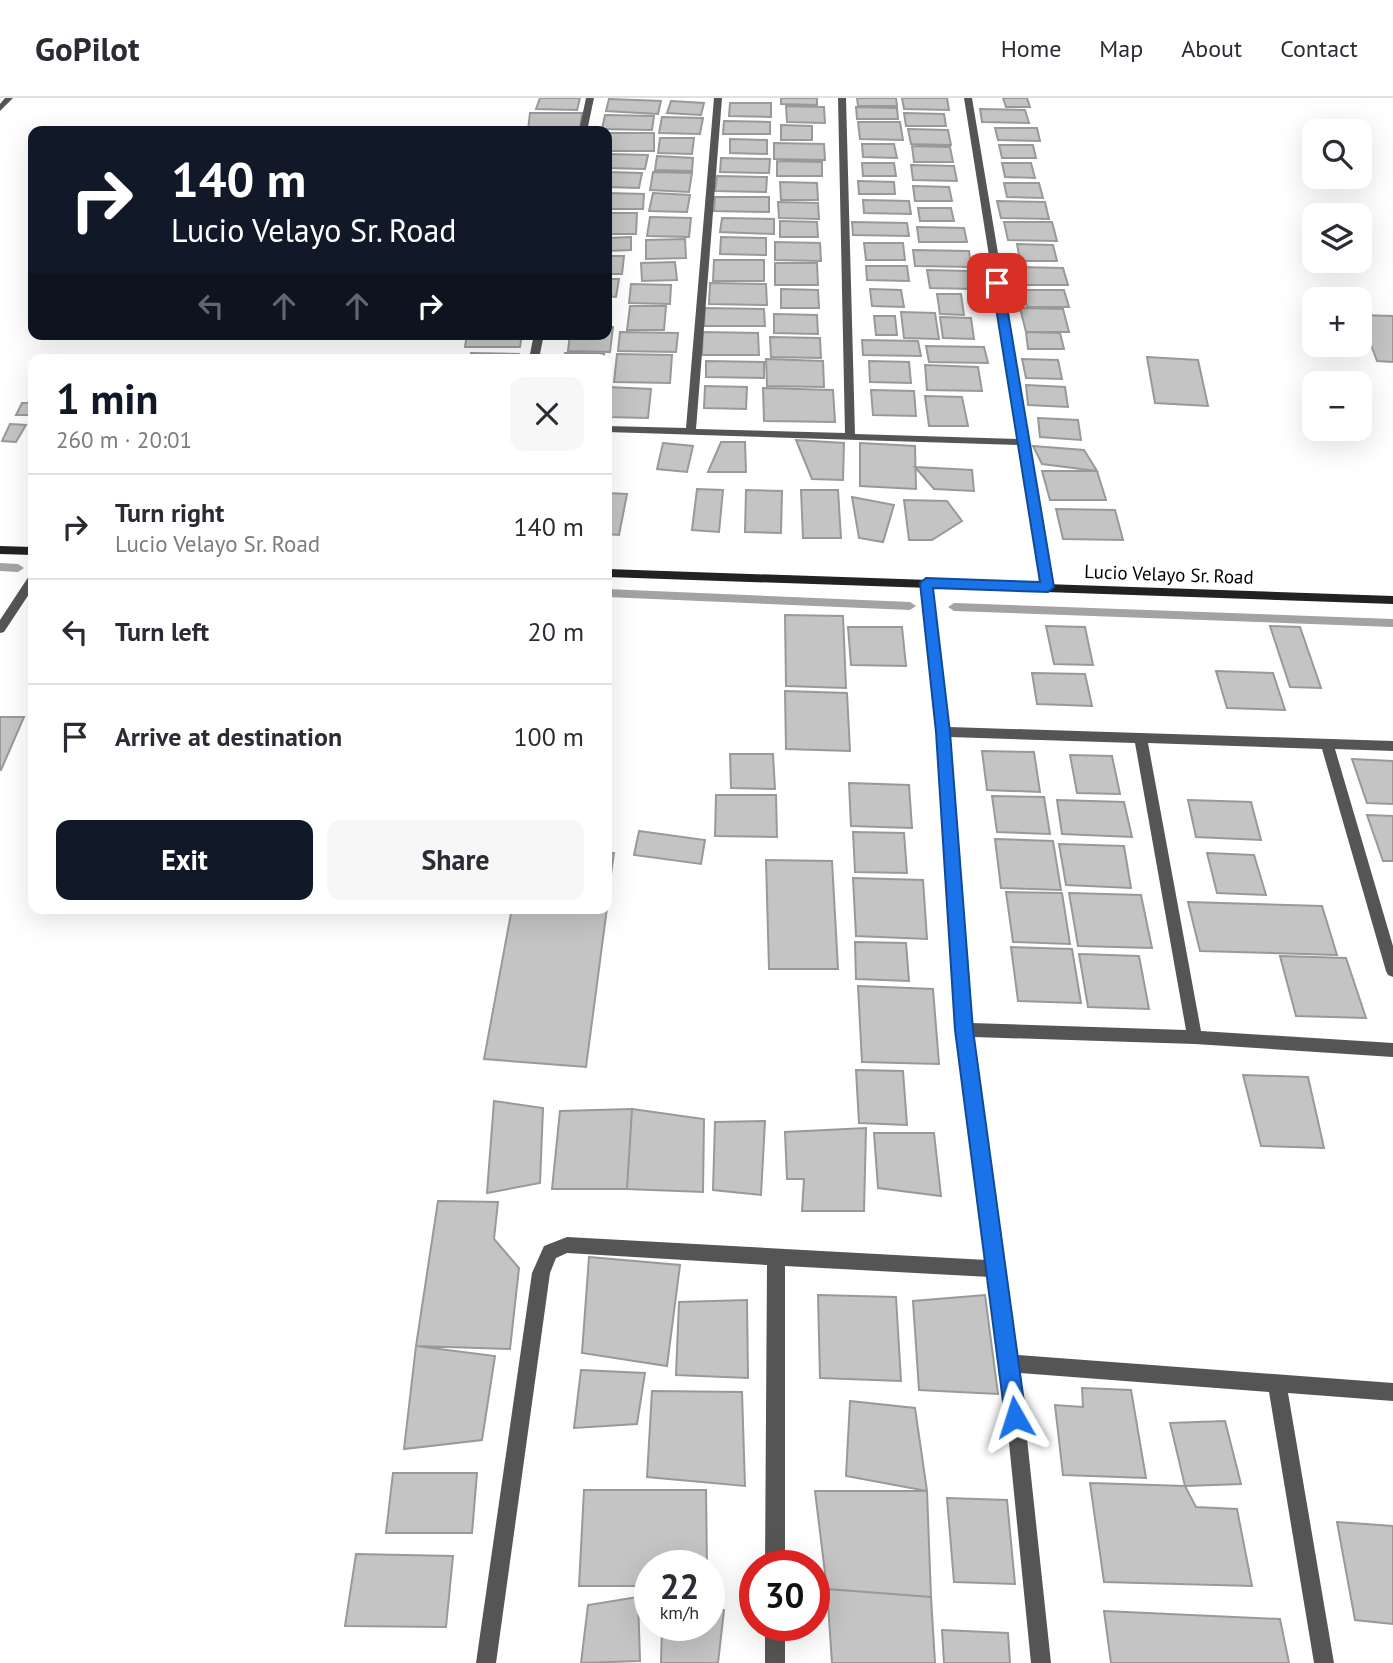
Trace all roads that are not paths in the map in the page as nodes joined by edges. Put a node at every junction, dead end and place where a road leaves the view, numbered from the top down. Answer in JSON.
{"nodes":[{"id":1,"x":9,"y":98,"type":"edge"},
{"id":2,"x":590,"y":98,"type":"edge"},
{"id":3,"x":718,"y":98,"type":"edge"},
{"id":4,"x":842,"y":98,"type":"edge"},
{"id":5,"x":968,"y":98,"type":"edge"},
{"id":6,"x":0,"y":109,"type":"edge"},
{"id":7,"x":584,"y":126,"type":"edge"},
{"id":8,"x":612,"y":429,"type":"edge"},
{"id":9,"x":691,"y":432,"type":"junction"},
{"id":10,"x":850,"y":436,"type":"junction"},
{"id":11,"x":1022,"y":442,"type":"junction"},
{"id":12,"x":0,"y":550,"type":"edge"},
{"id":13,"x":28,"y":551,"type":"edge"},
{"id":14,"x":612,"y":573,"type":"edge"},
{"id":15,"x":926,"y":583,"type":"junction"},
{"id":16,"x":28,"y":587,"type":"edge"},
{"id":17,"x":1048,"y":587,"type":"junction"},
{"id":18,"x":1393,"y":600,"type":"edge"},
{"id":19,"x":0,"y":629,"type":"edge"},
{"id":20,"x":943,"y":732,"type":"junction"},
{"id":21,"x":1141,"y":739,"type":"junction"},
{"id":22,"x":1327,"y":744,"type":"junction"},
{"id":23,"x":1393,"y":746,"type":"edge"},
{"id":24,"x":1393,"y":971,"type":"edge"},
{"id":25,"x":964,"y":1030,"type":"junction"},
{"id":26,"x":1195,"y":1037,"type":"junction"},
{"id":27,"x":1393,"y":1050,"type":"edge"},
{"id":28,"x":776,"y":1257,"type":"junction"},
{"id":29,"x":995,"y":1269,"type":"junction"},
{"id":30,"x":1010,"y":1363,"type":"junction"},
{"id":31,"x":1277,"y":1384,"type":"junction"},
{"id":32,"x":1393,"y":1392,"type":"edge"},
{"id":33,"x":775,"y":1550,"type":"edge"},
{"id":34,"x":775,"y":1641,"type":"edge"},
{"id":35,"x":486,"y":1663,"type":"edge"},
{"id":36,"x":775,"y":1663,"type":"edge"},
{"id":37,"x":1041,"y":1663,"type":"edge"},
{"id":38,"x":1324,"y":1663,"type":"edge"}],
"edges":[{"from":1,"to":6,"type":"street"},
{"from":2,"to":7,"type":"street"},
{"from":3,"to":9,"type":"street"},
{"from":4,"to":10,"type":"street"},
{"from":5,"to":11,"type":"street"},
{"from":8,"to":9,"type":"street"},
{"from":9,"to":10,"type":"street"},
{"from":10,"to":11,"type":"street"},
{"from":11,"to":17,"type":"street"},
{"from":12,"to":13,"type":"main road"},
{"from":14,"to":15,"type":"main road","name":"Lucio Velayo Sr. Road"},
{"from":15,"to":17,"type":"main road","name":"Lucio Velayo Sr. Road"},
{"from":15,"to":20,"type":"street"},
{"from":16,"to":19,"type":"street"},
{"from":17,"to":18,"type":"main road","name":"Lucio Velayo Sr. Road"},
{"from":20,"to":21,"type":"street"},
{"from":20,"to":25,"type":"street"},
{"from":21,"to":22,"type":"street"},
{"from":21,"to":26,"type":"street"},
{"from":22,"to":23,"type":"street"},
{"from":22,"to":24,"type":"street"},
{"from":25,"to":26,"type":"street"},
{"from":25,"to":29,"type":"street"},
{"from":26,"to":27,"type":"street"},
{"from":28,"to":29,"type":"street"},
{"from":28,"to":33,"type":"street"},
{"from":28,"to":35,"type":"street"},
{"from":29,"to":30,"type":"street"},
{"from":30,"to":31,"type":"street"},
{"from":30,"to":37,"type":"street"},
{"from":31,"to":32,"type":"street"},
{"from":31,"to":38,"type":"street"},
{"from":34,"to":36,"type":"street"}]}
